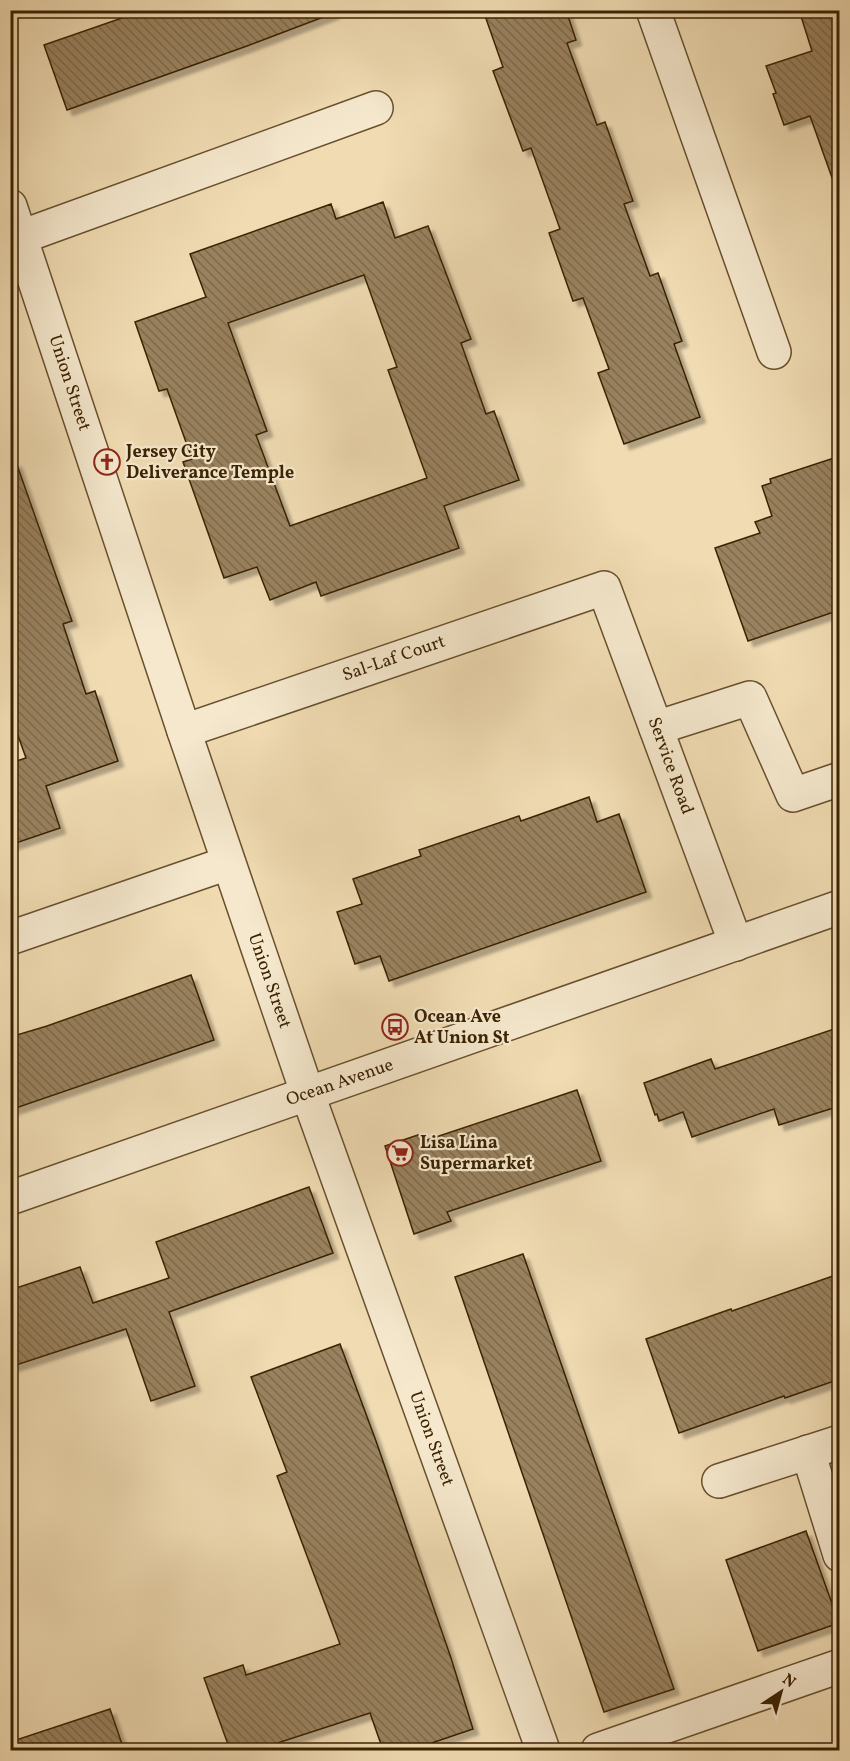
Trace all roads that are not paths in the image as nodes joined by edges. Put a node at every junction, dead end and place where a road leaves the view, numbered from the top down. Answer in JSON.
{"nodes":[{"id":1,"x":653,"y":10,"type":"edge"},
{"id":2,"x":376,"y":108,"type":"dead end"},
{"id":3,"x":10,"y":206,"type":"edge"},
{"id":4,"x":21,"y":237,"type":"junction"},
{"id":5,"x":774,"y":352,"type":"dead end"},
{"id":6,"x":604,"y":588,"type":"joint"},
{"id":7,"x":656,"y":728,"type":"junction"},
{"id":8,"x":184,"y":731,"type":"junction"},
{"id":9,"x":840,"y":779,"type":"edge"},
{"id":10,"x":228,"y":862,"type":"junction"},
{"id":11,"x":840,"y":907,"type":"edge"},
{"id":12,"x":10,"y":938,"type":"edge"},
{"id":13,"x":736,"y":944,"type":"junction"},
{"id":14,"x":308,"y":1095,"type":"junction"},
{"id":15,"x":10,"y":1198,"type":"edge"},
{"id":16,"x":840,"y":1442,"type":"edge"},
{"id":17,"x":808,"y":1452,"type":"junction"},
{"id":18,"x":719,"y":1481,"type":"dead end"},
{"id":19,"x":840,"y":1555,"type":"edge"},
{"id":20,"x":840,"y":1666,"type":"edge"},
{"id":21,"x":543,"y":1750,"type":"edge"},
{"id":22,"x":598,"y":1750,"type":"edge"}],
"edges":[{"from":1,"to":5,"type":"street"},
{"from":2,"to":4,"type":"street"},
{"from":3,"to":4,"type":"street","name":"Union Street"},
{"from":4,"to":8,"type":"street","name":"Union Street"},
{"from":6,"to":7,"type":"street","name":"Service Road"},
{"from":6,"to":8,"type":"street","name":"Sal-Laf Court"},
{"from":7,"to":9,"type":"street"},
{"from":7,"to":13,"type":"street","name":"Service Road"},
{"from":8,"to":10,"type":"street","name":"Union Street"},
{"from":10,"to":12,"type":"street"},
{"from":10,"to":14,"type":"street","name":"Union Street"},
{"from":11,"to":13,"type":"street","name":"Ocean Avenue"},
{"from":13,"to":14,"type":"street","name":"Ocean Avenue"},
{"from":14,"to":15,"type":"street","name":"Ocean Avenue"},
{"from":14,"to":21,"type":"street","name":"Union Street"},
{"from":16,"to":17,"type":"street"},
{"from":17,"to":18,"type":"street"},
{"from":17,"to":19,"type":"street"},
{"from":20,"to":22,"type":"street"}]}
